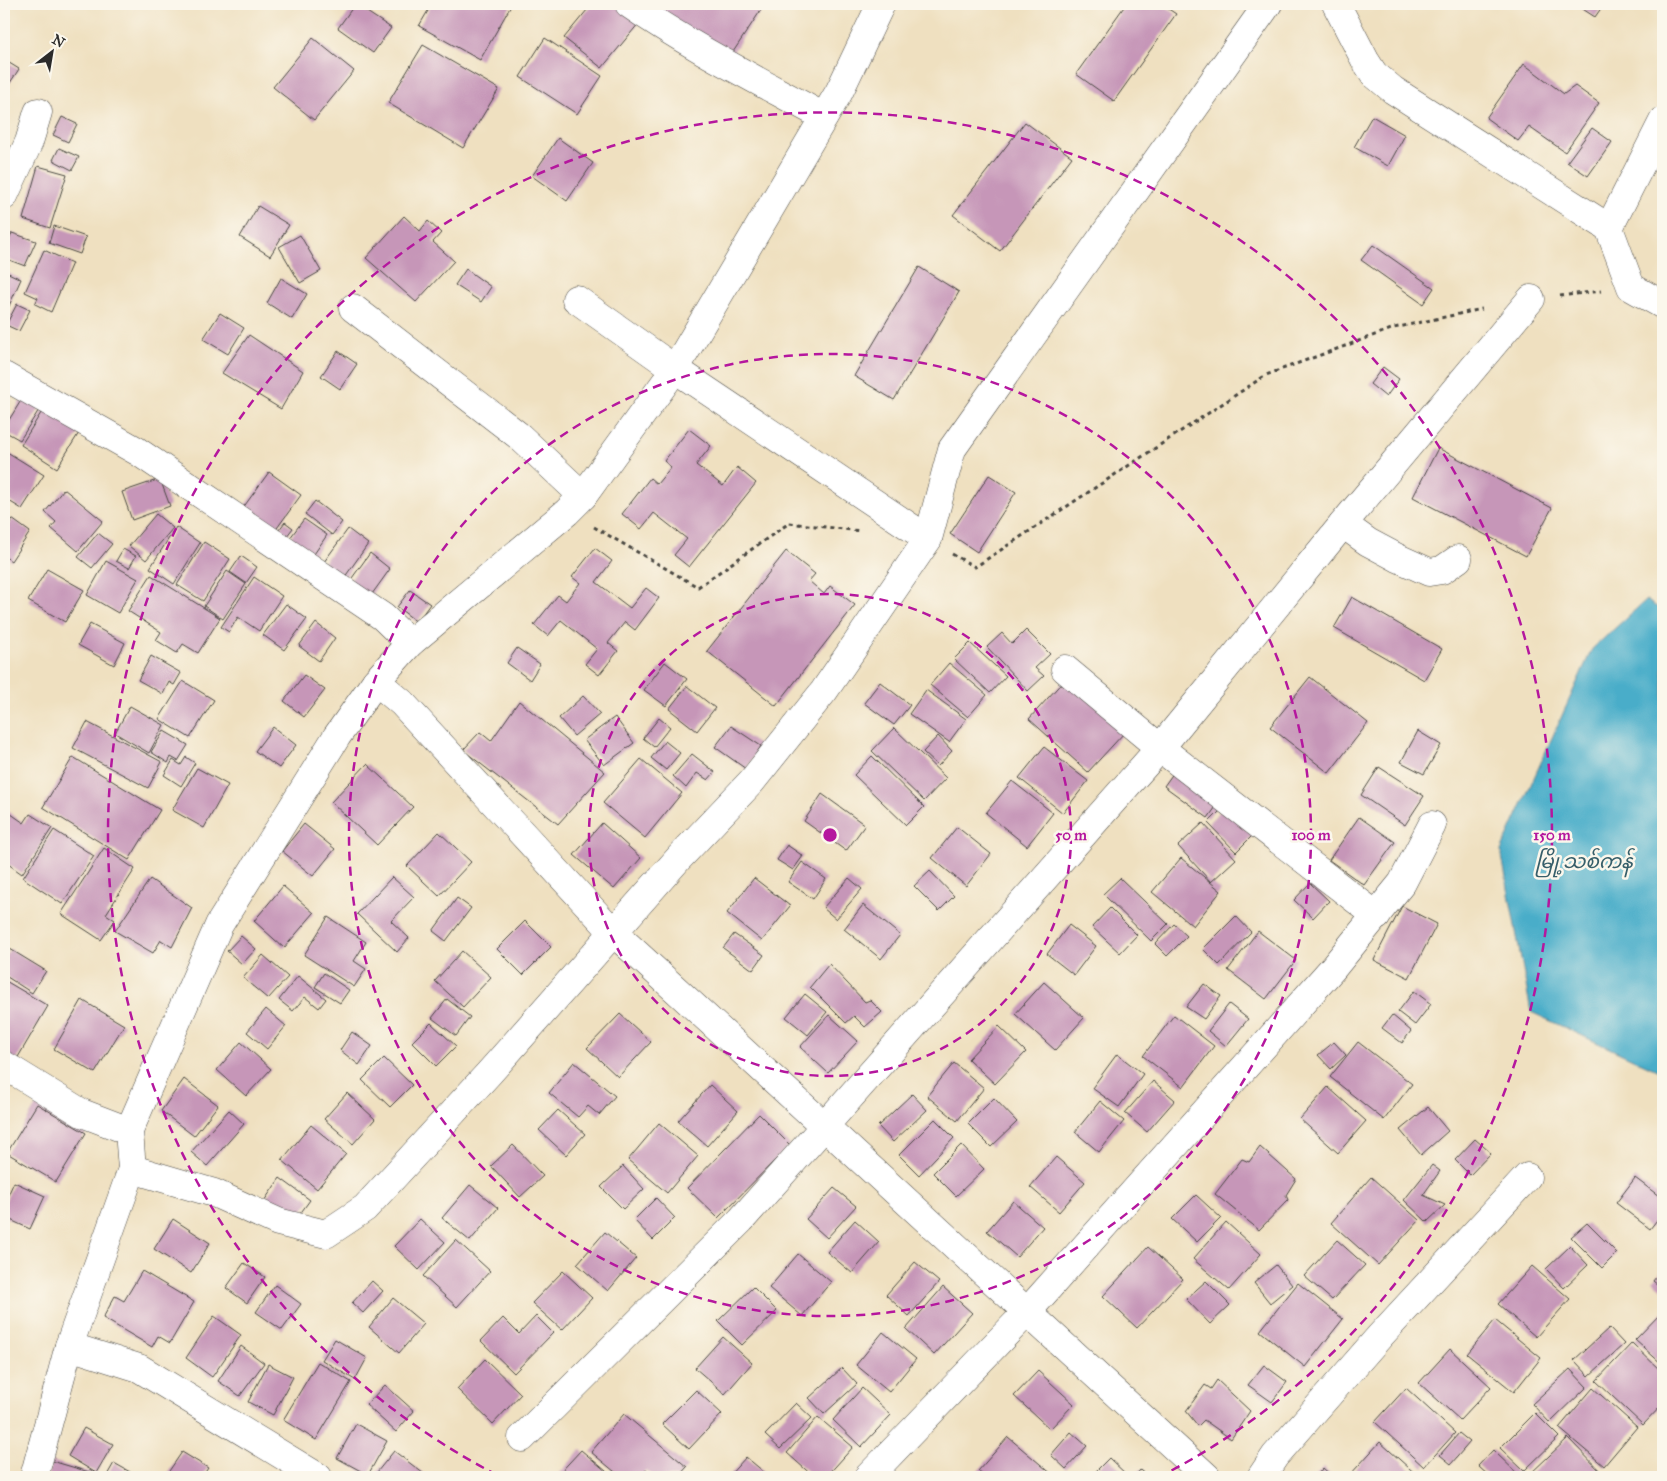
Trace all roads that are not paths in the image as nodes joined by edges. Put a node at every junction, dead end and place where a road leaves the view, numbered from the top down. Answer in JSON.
{"nodes":[{"id":1,"x":630,"y":4,"type":"edge"},
{"id":2,"x":881,"y":4,"type":"edge"},
{"id":3,"x":1268,"y":4,"type":"edge"},
{"id":4,"x":1336,"y":4,"type":"edge"},
{"id":5,"x":38,"y":112,"type":"dead end"},
{"id":6,"x":824,"y":117,"type":"junction"},
{"id":7,"x":1663,"y":121,"type":"edge"},
{"id":8,"x":4,"y":196,"type":"edge"},
{"id":9,"x":1609,"y":228,"type":"junction"},
{"id":10,"x":576,"y":299,"type":"dead end"},
{"id":11,"x":1532,"y":299,"type":"road end"},
{"id":12,"x":1663,"y":305,"type":"edge"},
{"id":13,"x":353,"y":308,"type":"dead end"},
{"id":14,"x":675,"y":369,"type":"junction"},
{"id":15,"x":4,"y":376,"type":"edge"},
{"id":16,"x":575,"y":504,"type":"junction"},
{"id":17,"x":1343,"y":524,"type":"junction"},
{"id":18,"x":928,"y":540,"type":"junction"},
{"id":19,"x":1458,"y":559,"type":"dead end"},
{"id":20,"x":410,"y":643,"type":"junction"},
{"id":21,"x":1065,"y":669,"type":"dead end"},
{"id":22,"x":376,"y":681,"type":"junction"},
{"id":23,"x":1160,"y":748,"type":"junction"},
{"id":24,"x":1432,"y":826,"type":"dead end"},
{"id":25,"x":1377,"y":916,"type":"junction"},
{"id":26,"x":614,"y":932,"type":"junction"},
{"id":27,"x":4,"y":1065,"type":"edge"},
{"id":28,"x":825,"y":1126,"type":"junction"},
{"id":29,"x":129,"y":1131,"type":"junction"},
{"id":30,"x":132,"y":1169,"type":"junction"},
{"id":31,"x":1526,"y":1177,"type":"dead end"},
{"id":32,"x":1027,"y":1312,"type":"junction"},
{"id":33,"x":69,"y":1346,"type":"junction"},
{"id":34,"x":522,"y":1438,"type":"dead end"},
{"id":35,"x":34,"y":1477,"type":"edge"},
{"id":36,"x":318,"y":1477,"type":"edge"},
{"id":37,"x":868,"y":1477,"type":"edge"},
{"id":38,"x":1207,"y":1477,"type":"edge"},
{"id":39,"x":1261,"y":1477,"type":"edge"}],
"edges":[{"from":1,"to":6,"type":"street"},
{"from":2,"to":6,"type":"street"},
{"from":3,"to":18,"type":"street"},
{"from":4,"to":9,"type":"street"},
{"from":5,"to":8,"type":"street"},
{"from":6,"to":14,"type":"street"},
{"from":7,"to":9,"type":"street"},
{"from":9,"to":12,"type":"street"},
{"from":10,"to":14,"type":"street"},
{"from":11,"to":17,"type":"street"},
{"from":13,"to":16,"type":"street"},
{"from":14,"to":16,"type":"street"},
{"from":14,"to":18,"type":"street"},
{"from":15,"to":20,"type":"street"},
{"from":16,"to":20,"type":"street"},
{"from":17,"to":19,"type":"street"},
{"from":17,"to":23,"type":"street"},
{"from":18,"to":26,"type":"street"},
{"from":20,"to":22,"type":"street"},
{"from":21,"to":23,"type":"street"},
{"from":22,"to":26,"type":"street"},
{"from":22,"to":29,"type":"street"},
{"from":23,"to":25,"type":"street"},
{"from":23,"to":28,"type":"street"},
{"from":24,"to":25,"type":"street"},
{"from":25,"to":32,"type":"street"},
{"from":26,"to":28,"type":"street"},
{"from":26,"to":30,"type":"street"},
{"from":27,"to":29,"type":"street"},
{"from":28,"to":32,"type":"street"},
{"from":28,"to":34,"type":"street"},
{"from":29,"to":30,"type":"street"},
{"from":30,"to":33,"type":"street"},
{"from":31,"to":39,"type":"street"},
{"from":32,"to":37,"type":"street"},
{"from":32,"to":38,"type":"street"},
{"from":33,"to":35,"type":"street"},
{"from":33,"to":36,"type":"street"}]}
